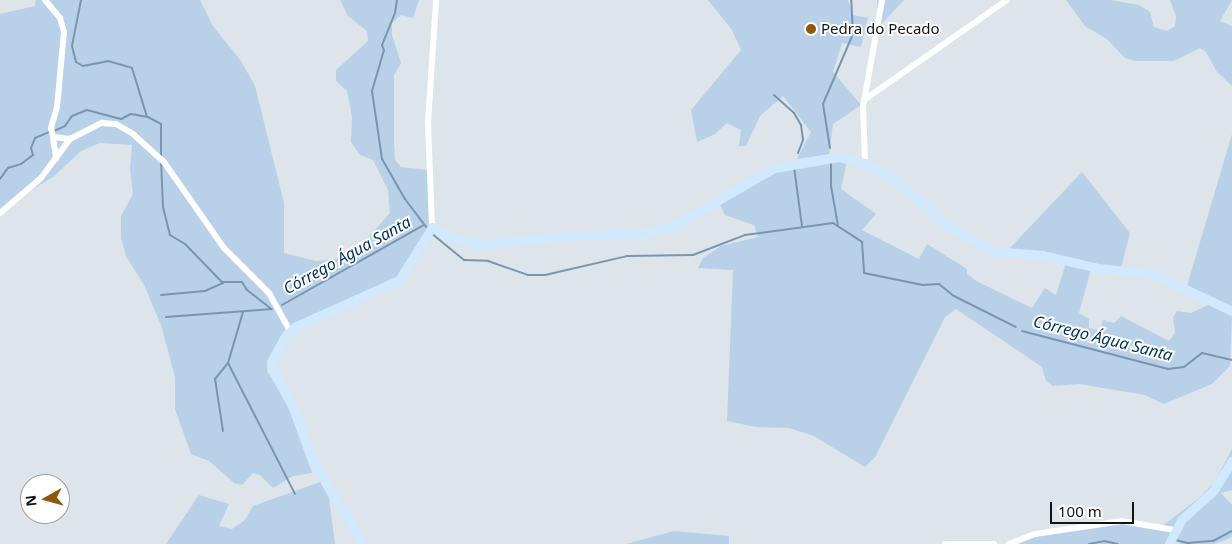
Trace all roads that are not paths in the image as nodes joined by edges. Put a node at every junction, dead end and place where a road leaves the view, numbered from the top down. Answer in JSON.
{"nodes":[{"id":1,"x":44,"y":0,"type":"edge"},
{"id":2,"x":436,"y":0,"type":"edge"},
{"id":3,"x":882,"y":0,"type":"edge"},
{"id":4,"x":1007,"y":0,"type":"edge"},
{"id":5,"x":864,"y":100,"type":"junction"},
{"id":6,"x":52,"y":133,"type":"junction"},
{"id":7,"x":70,"y":139,"type":"junction"},
{"id":8,"x":56,"y":159,"type":"junction"},
{"id":9,"x":865,"y":163,"type":"junction"},
{"id":10,"x":0,"y":213,"type":"edge"},
{"id":11,"x":432,"y":227,"type":"junction"},
{"id":12,"x":1232,"y":311,"type":"edge"},
{"id":13,"x":290,"y":331,"type":"junction"},
{"id":14,"x":1232,"y":460,"type":"edge"},
{"id":15,"x":1174,"y":530,"type":"junction"},
{"id":16,"x":363,"y":544,"type":"edge"},
{"id":17,"x":945,"y":544,"type":"edge"},
{"id":18,"x":994,"y":544,"type":"edge"},
{"id":19,"x":1009,"y":544,"type":"edge"},
{"id":20,"x":1169,"y":544,"type":"edge"}],
"edges":[{"from":1,"to":6,"type":"street"},
{"from":2,"to":11,"type":"street"},
{"from":3,"to":5,"type":"street"},
{"from":4,"to":5,"type":"street"},
{"from":5,"to":9,"type":"street"},
{"from":6,"to":7,"type":"street"},
{"from":6,"to":8,"type":"street"},
{"from":7,"to":8,"type":"street"},
{"from":7,"to":13,"type":"street"},
{"from":8,"to":10,"type":"street"},
{"from":9,"to":11,"type":"street"},
{"from":9,"to":12,"type":"street"},
{"from":11,"to":13,"type":"street"},
{"from":13,"to":16,"type":"street"},
{"from":14,"to":15,"type":"street"},
{"from":15,"to":19,"type":"street"},
{"from":15,"to":20,"type":"street"},
{"from":17,"to":18,"type":"street"}]}
